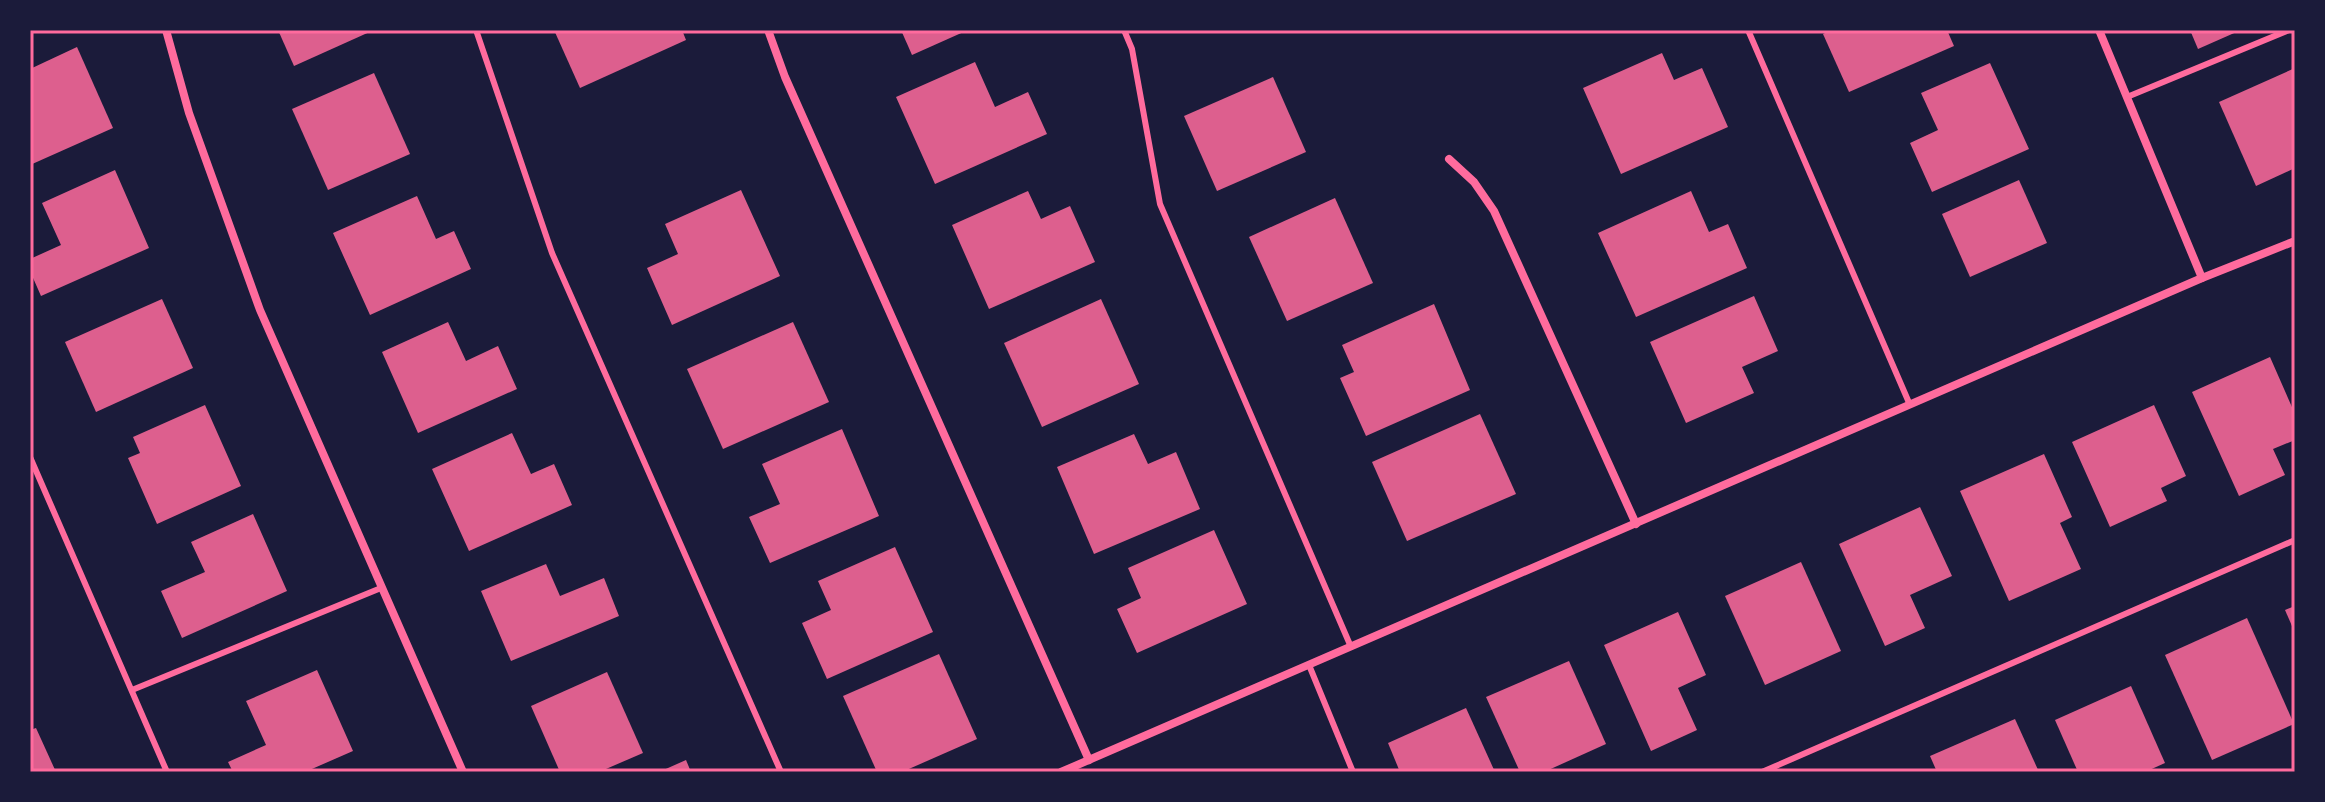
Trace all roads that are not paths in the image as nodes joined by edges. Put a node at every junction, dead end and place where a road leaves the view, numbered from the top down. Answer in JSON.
{"nodes":[{"id":1,"x":166,"y":30,"type":"edge"},
{"id":2,"x":476,"y":30,"type":"edge"},
{"id":3,"x":768,"y":30,"type":"edge"},
{"id":4,"x":1124,"y":30,"type":"edge"},
{"id":5,"x":1748,"y":30,"type":"edge"},
{"id":6,"x":2099,"y":30,"type":"edge"},
{"id":7,"x":2289,"y":30,"type":"edge"},
{"id":8,"x":2127,"y":97,"type":"junction"},
{"id":9,"x":1449,"y":159,"type":"dead end"},
{"id":10,"x":2295,"y":241,"type":"edge"},
{"id":11,"x":2202,"y":278,"type":"junction"},
{"id":12,"x":1910,"y":405,"type":"junction"},
{"id":13,"x":30,"y":457,"type":"edge"},
{"id":14,"x":1636,"y":524,"type":"junction"},
{"id":15,"x":2295,"y":540,"type":"edge"},
{"id":16,"x":381,"y":588,"type":"junction"},
{"id":17,"x":1351,"y":647,"type":"junction"},
{"id":18,"x":1309,"y":665,"type":"junction"},
{"id":19,"x":132,"y":690,"type":"junction"},
{"id":20,"x":1089,"y":760,"type":"junction"},
{"id":21,"x":167,"y":772,"type":"edge"},
{"id":22,"x":463,"y":772,"type":"edge"},
{"id":23,"x":781,"y":772,"type":"edge"},
{"id":24,"x":1061,"y":772,"type":"edge"},
{"id":25,"x":1353,"y":772,"type":"edge"},
{"id":26,"x":1762,"y":772,"type":"edge"}],
"edges":[{"from":1,"to":16,"type":"street"},
{"from":2,"to":23,"type":"lane"},
{"from":3,"to":20,"type":"street"},
{"from":4,"to":17,"type":"lane"},
{"from":5,"to":12,"type":"lane"},
{"from":6,"to":8,"type":"street"},
{"from":7,"to":8,"type":"lane"},
{"from":8,"to":11,"type":"street"},
{"from":9,"to":14,"type":"street"},
{"from":10,"to":11,"type":"street"},
{"from":11,"to":12,"type":"street"},
{"from":12,"to":14,"type":"street"},
{"from":13,"to":19,"type":"lane"},
{"from":14,"to":17,"type":"street"},
{"from":15,"to":26,"type":"lane"},
{"from":16,"to":19,"type":"lane"},
{"from":16,"to":22,"type":"street"},
{"from":17,"to":18,"type":"street"},
{"from":18,"to":20,"type":"street"},
{"from":18,"to":25,"type":"lane"},
{"from":19,"to":21,"type":"lane"},
{"from":20,"to":24,"type":"street"}]}
